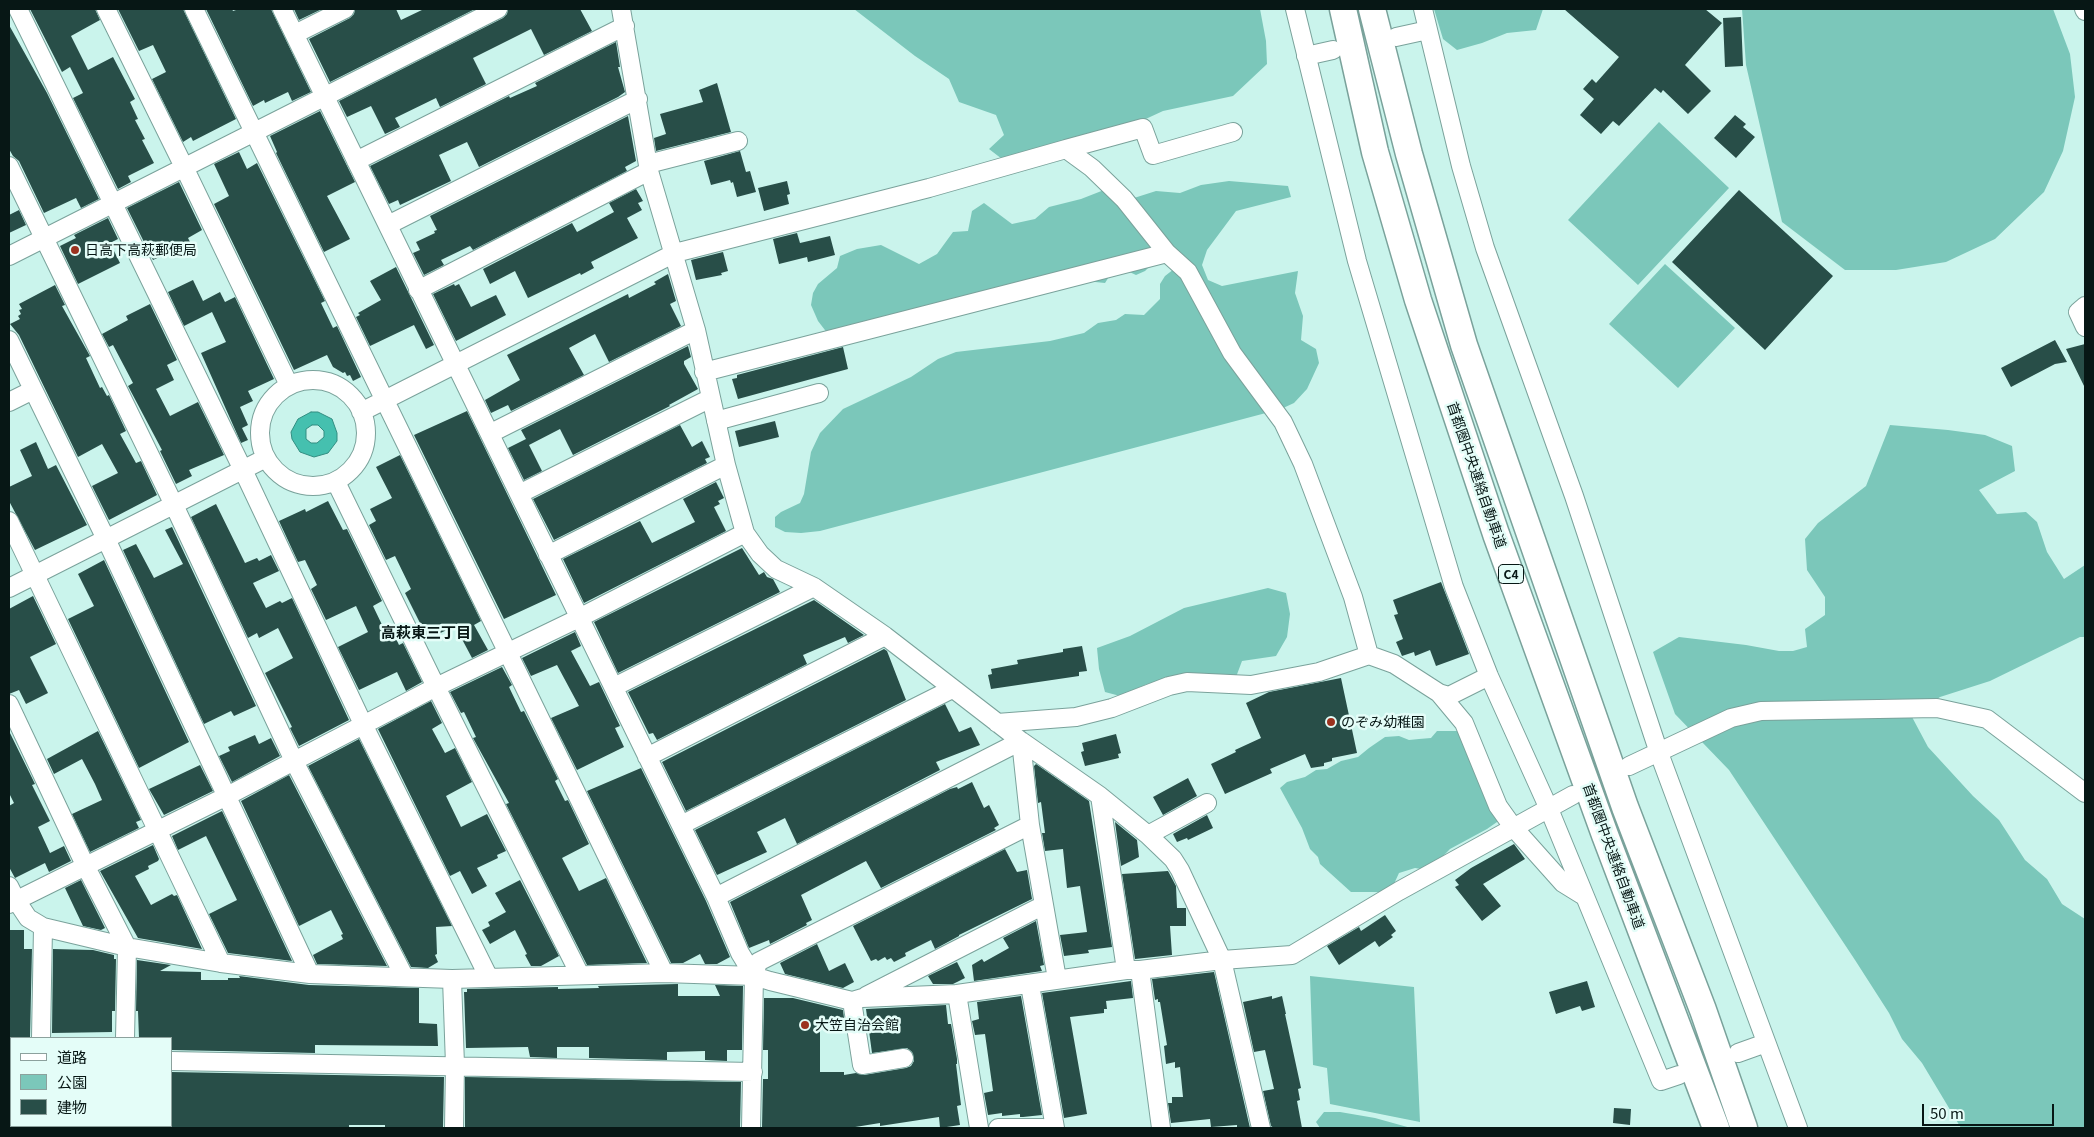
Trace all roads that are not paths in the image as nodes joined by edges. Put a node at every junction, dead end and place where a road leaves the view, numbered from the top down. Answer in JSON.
{"nodes":[{"id":1,"x":18,"y":9,"type":"edge"},
{"id":2,"x":106,"y":9,"type":"edge"},
{"id":3,"x":194,"y":9,"type":"edge"},
{"id":4,"x":282,"y":9,"type":"edge"},
{"id":5,"x":345,"y":9,"type":"edge"},
{"id":6,"x":498,"y":9,"type":"edge"},
{"id":7,"x":1295,"y":9,"type":"edge"},
{"id":8,"x":1343,"y":9,"type":"edge"},
{"id":9,"x":1372,"y":9,"type":"edge"},
{"id":10,"x":1423,"y":9,"type":"edge"},
{"id":11,"x":623,"y":17,"type":"edge"},
{"id":12,"x":1428,"y":30,"type":"junction"},
{"id":13,"x":295,"y":34,"type":"junction"},
{"id":14,"x":1396,"y":37,"type":"dead end"},
{"id":15,"x":1333,"y":50,"type":"dead end"},
{"id":16,"x":1306,"y":56,"type":"junction"},
{"id":17,"x":325,"y":96,"type":"junction"},
{"id":18,"x":638,"y":99,"type":"junction"},
{"id":19,"x":254,"y":132,"type":"junction"},
{"id":20,"x":1233,"y":132,"type":"dead end"},
{"id":21,"x":738,"y":142,"type":"dead end"},
{"id":22,"x":1066,"y":149,"type":"junction"},
{"id":23,"x":356,"y":161,"type":"junction"},
{"id":24,"x":9,"y":166,"type":"edge"},
{"id":25,"x":184,"y":167,"type":"junction"},
{"id":26,"x":649,"y":168,"type":"junction"},
{"id":27,"x":114,"y":203,"type":"junction"},
{"id":28,"x":388,"y":225,"type":"junction"},
{"id":29,"x":44,"y":238,"type":"junction"},
{"id":30,"x":675,"y":253,"type":"junction"},
{"id":31,"x":1167,"y":253,"type":"junction"},
{"id":32,"x":9,"y":256,"type":"edge"},
{"id":33,"x":418,"y":290,"type":"junction"},
{"id":34,"x":2085,"y":306,"type":"edge"},
{"id":35,"x":2085,"y":327,"type":"edge"},
{"id":36,"x":696,"y":330,"type":"junction"},
{"id":37,"x":9,"y":340,"type":"edge"},
{"id":38,"x":455,"y":363,"type":"junction"},
{"id":39,"x":704,"y":372,"type":"junction"},
{"id":40,"x":289,"y":385,"type":"junction"},
{"id":41,"x":33,"y":390,"type":"junction"},
{"id":42,"x":819,"y":393,"type":"dead end"},
{"id":43,"x":711,"y":398,"type":"junction"},
{"id":44,"x":385,"y":399,"type":"junction"},
{"id":45,"x":9,"y":402,"type":"edge"},
{"id":46,"x":361,"y":412,"type":"junction"},
{"id":47,"x":716,"y":421,"type":"junction"},
{"id":48,"x":491,"y":433,"type":"junction"},
{"id":49,"x":266,"y":458,"type":"junction"},
{"id":50,"x":726,"y":465,"type":"junction"},
{"id":51,"x":243,"y":470,"type":"junction"},
{"id":52,"x":336,"y":482,"type":"junction"},
{"id":53,"x":519,"y":494,"type":"junction"},
{"id":54,"x":174,"y":505,"type":"junction"},
{"id":55,"x":9,"y":521,"type":"edge"},
{"id":56,"x":745,"y":533,"type":"junction"},
{"id":57,"x":106,"y":539,"type":"junction"},
{"id":58,"x":548,"y":555,"type":"junction"},
{"id":59,"x":35,"y":575,"type":"junction"},
{"id":60,"x":814,"y":587,"type":"junction"},
{"id":61,"x":9,"y":588,"type":"edge"},
{"id":62,"x":579,"y":618,"type":"junction"},
{"id":63,"x":885,"y":636,"type":"junction"},
{"id":64,"x":508,"y":651,"type":"junction"},
{"id":65,"x":1370,"y":655,"type":"junction"},
{"id":66,"x":1489,"y":676,"type":"junction"},
{"id":67,"x":436,"y":687,"type":"junction"},
{"id":68,"x":614,"y":687,"type":"junction"},
{"id":69,"x":952,"y":689,"type":"junction"},
{"id":70,"x":1439,"y":693,"type":"junction"},
{"id":71,"x":9,"y":704,"type":"edge"},
{"id":72,"x":997,"y":723,"type":"junction"},
{"id":73,"x":363,"y":724,"type":"junction"},
{"id":74,"x":1021,"y":741,"type":"junction"},
{"id":75,"x":1659,"y":753,"type":"junction"},
{"id":76,"x":647,"y":757,"type":"junction"},
{"id":77,"x":294,"y":761,"type":"junction"},
{"id":78,"x":1630,"y":766,"type":"dead end"},
{"id":79,"x":2085,"y":793,"type":"edge"},
{"id":80,"x":1573,"y":795,"type":"dead end"},
{"id":81,"x":227,"y":796,"type":"junction"},
{"id":82,"x":1100,"y":796,"type":"junction"},
{"id":83,"x":1207,"y":803,"type":"dead end"},
{"id":84,"x":1549,"y":809,"type":"junction"},
{"id":85,"x":681,"y":825,"type":"junction"},
{"id":86,"x":1030,"y":825,"type":"junction"},
{"id":87,"x":1513,"y":827,"type":"junction"},
{"id":88,"x":157,"y":830,"type":"junction"},
{"id":89,"x":1148,"y":835,"type":"junction"},
{"id":90,"x":85,"y":865,"type":"junction"},
{"id":91,"x":1584,"y":896,"type":"junction"},
{"id":92,"x":11,"y":897,"type":"edge"},
{"id":93,"x":716,"y":897,"type":"junction"},
{"id":94,"x":1044,"y":906,"type":"junction"},
{"id":95,"x":43,"y":927,"type":"junction"},
{"id":96,"x":127,"y":947,"type":"junction"},
{"id":97,"x":1222,"y":960,"type":"junction"},
{"id":98,"x":220,"y":963,"type":"junction"},
{"id":99,"x":1133,"y":970,"type":"junction"},
{"id":100,"x":664,"y":973,"type":"junction"},
{"id":101,"x":310,"y":974,"type":"junction"},
{"id":102,"x":580,"y":975,"type":"junction"},
{"id":103,"x":404,"y":976,"type":"junction"},
{"id":104,"x":754,"y":976,"type":"junction"},
{"id":105,"x":452,"y":978,"type":"junction"},
{"id":106,"x":489,"y":978,"type":"junction"},
{"id":107,"x":1057,"y":979,"type":"junction"},
{"id":108,"x":1030,"y":985,"type":"junction"},
{"id":109,"x":957,"y":994,"type":"junction"},
{"id":110,"x":857,"y":1000,"type":"junction"},
{"id":111,"x":41,"y":1037,"type":"edge"},
{"id":112,"x":125,"y":1037,"type":"edge"},
{"id":113,"x":1766,"y":1043,"type":"junction"},
{"id":114,"x":1738,"y":1053,"type":"dead end"},
{"id":115,"x":904,"y":1058,"type":"dead end"},
{"id":116,"x":172,"y":1061,"type":"edge"},
{"id":117,"x":455,"y":1065,"type":"junction"},
{"id":118,"x":753,"y":1072,"type":"junction"},
{"id":119,"x":1679,"y":1075,"type":"dead end"},
{"id":120,"x":454,"y":1128,"type":"edge"},
{"id":121,"x":752,"y":1128,"type":"edge"},
{"id":122,"x":979,"y":1128,"type":"edge"},
{"id":123,"x":998,"y":1128,"type":"edge"},
{"id":124,"x":1018,"y":1128,"type":"edge"},
{"id":125,"x":1043,"y":1128,"type":"edge"},
{"id":126,"x":1055,"y":1128,"type":"edge"},
{"id":127,"x":1161,"y":1128,"type":"edge"},
{"id":128,"x":1261,"y":1128,"type":"edge"},
{"id":129,"x":1716,"y":1128,"type":"edge"},
{"id":130,"x":1744,"y":1128,"type":"edge"},
{"id":131,"x":1798,"y":1128,"type":"edge"}],
"edges":[{"from":1,"to":27,"type":"street"},
{"from":2,"to":25,"type":"street"},
{"from":3,"to":19,"type":"street"},
{"from":4,"to":13,"type":"street"},
{"from":5,"to":13,"type":"street"},
{"from":6,"to":17,"type":"street"},
{"from":7,"to":16,"type":"street"},
{"from":8,"to":129,"type":"highway","name":"首都圏中央連絡自動車道","number":"C4"},
{"from":9,"to":130,"type":"highway","name":"首都圏中央連絡自動車道","number":"C4"},
{"from":10,"to":12,"type":"street"},
{"from":11,"to":18,"type":"street"},
{"from":11,"to":23,"type":"street"},
{"from":12,"to":14,"type":"street"},
{"from":12,"to":75,"type":"street"},
{"from":13,"to":17,"type":"street"},
{"from":15,"to":16,"type":"street"},
{"from":16,"to":66,"type":"street"},
{"from":17,"to":19,"type":"street"},
{"from":17,"to":23,"type":"street"},
{"from":18,"to":26,"type":"street"},
{"from":18,"to":28,"type":"street"},
{"from":19,"to":25,"type":"street"},
{"from":19,"to":44,"type":"street"},
{"from":20,"to":22,"type":"street"},
{"from":21,"to":26,"type":"street"},
{"from":22,"to":30,"type":"street"},
{"from":22,"to":31,"type":"street"},
{"from":23,"to":28,"type":"street"},
{"from":24,"to":29,"type":"street"},
{"from":25,"to":27,"type":"street"},
{"from":25,"to":40,"type":"street"},
{"from":26,"to":30,"type":"street"},
{"from":26,"to":33,"type":"street"},
{"from":27,"to":29,"type":"street"},
{"from":27,"to":51,"type":"street"},
{"from":28,"to":33,"type":"street"},
{"from":29,"to":32,"type":"street"},
{"from":29,"to":54,"type":"street"},
{"from":30,"to":36,"type":"street"},
{"from":30,"to":38,"type":"street"},
{"from":31,"to":39,"type":"street"},
{"from":31,"to":65,"type":"street"},
{"from":33,"to":38,"type":"street"},
{"from":34,"to":35,"type":"street"},
{"from":36,"to":39,"type":"street"},
{"from":36,"to":48,"type":"street"},
{"from":37,"to":41,"type":"street"},
{"from":38,"to":44,"type":"street"},
{"from":38,"to":48,"type":"street"},
{"from":39,"to":43,"type":"street"},
{"from":40,"to":46,"type":"street"},
{"from":40,"to":49,"type":"street"},
{"from":41,"to":45,"type":"street"},
{"from":41,"to":57,"type":"street"},
{"from":42,"to":47,"type":"street"},
{"from":43,"to":47,"type":"street"},
{"from":43,"to":53,"type":"street"},
{"from":44,"to":46,"type":"street"},
{"from":44,"to":64,"type":"street"},
{"from":46,"to":52,"type":"street"},
{"from":47,"to":50,"type":"street"},
{"from":48,"to":53,"type":"street"},
{"from":49,"to":51,"type":"street"},
{"from":49,"to":52,"type":"street"},
{"from":50,"to":56,"type":"street"},
{"from":50,"to":58,"type":"street"},
{"from":51,"to":54,"type":"street"},
{"from":51,"to":73,"type":"street"},
{"from":52,"to":67,"type":"street"},
{"from":53,"to":58,"type":"street"},
{"from":54,"to":57,"type":"street"},
{"from":54,"to":77,"type":"street"},
{"from":55,"to":59,"type":"street"},
{"from":56,"to":60,"type":"street"},
{"from":56,"to":62,"type":"street"},
{"from":57,"to":59,"type":"street"},
{"from":57,"to":81,"type":"street"},
{"from":58,"to":62,"type":"street"},
{"from":59,"to":61,"type":"street"},
{"from":59,"to":88,"type":"street"},
{"from":60,"to":63,"type":"street"},
{"from":60,"to":68,"type":"street"},
{"from":62,"to":64,"type":"street"},
{"from":62,"to":68,"type":"street"},
{"from":63,"to":69,"type":"street"},
{"from":63,"to":76,"type":"street"},
{"from":64,"to":67,"type":"street"},
{"from":64,"to":100,"type":"street"},
{"from":65,"to":70,"type":"street"},
{"from":65,"to":72,"type":"street"},
{"from":66,"to":70,"type":"street"},
{"from":66,"to":84,"type":"street"},
{"from":67,"to":73,"type":"street"},
{"from":67,"to":102,"type":"street"},
{"from":68,"to":76,"type":"street"},
{"from":69,"to":72,"type":"street"},
{"from":69,"to":85,"type":"street"},
{"from":70,"to":87,"type":"street"},
{"from":71,"to":90,"type":"street"},
{"from":72,"to":74,"type":"street"},
{"from":73,"to":77,"type":"street"},
{"from":73,"to":106,"type":"street"},
{"from":74,"to":82,"type":"street"},
{"from":74,"to":86,"type":"street"},
{"from":74,"to":93,"type":"street"},
{"from":75,"to":78,"type":"street"},
{"from":75,"to":79,"type":"street"},
{"from":75,"to":113,"type":"street"},
{"from":76,"to":85,"type":"street"},
{"from":77,"to":81,"type":"street"},
{"from":77,"to":103,"type":"street"},
{"from":80,"to":84,"type":"street"},
{"from":81,"to":88,"type":"street"},
{"from":81,"to":101,"type":"street"},
{"from":82,"to":89,"type":"street"},
{"from":82,"to":99,"type":"street"},
{"from":83,"to":89,"type":"street"},
{"from":84,"to":87,"type":"street"},
{"from":84,"to":91,"type":"street"},
{"from":85,"to":93,"type":"street"},
{"from":86,"to":94,"type":"street"},
{"from":86,"to":104,"type":"street"},
{"from":87,"to":91,"type":"street"},
{"from":87,"to":97,"type":"street"},
{"from":88,"to":90,"type":"street"},
{"from":88,"to":98,"type":"street"},
{"from":89,"to":97,"type":"street"},
{"from":90,"to":92,"type":"street"},
{"from":90,"to":96,"type":"street"},
{"from":91,"to":119,"type":"street"},
{"from":92,"to":95,"type":"street"},
{"from":93,"to":104,"type":"street"},
{"from":94,"to":107,"type":"street"},
{"from":94,"to":110,"type":"street"},
{"from":95,"to":96,"type":"street"},
{"from":95,"to":111,"type":"street"},
{"from":96,"to":98,"type":"street"},
{"from":96,"to":112,"type":"street"},
{"from":97,"to":99,"type":"street"},
{"from":97,"to":128,"type":"street"},
{"from":98,"to":101,"type":"street"},
{"from":99,"to":107,"type":"street"},
{"from":99,"to":127,"type":"street"},
{"from":100,"to":102,"type":"street"},
{"from":100,"to":104,"type":"street"},
{"from":101,"to":103,"type":"street"},
{"from":102,"to":106,"type":"street"},
{"from":103,"to":105,"type":"street"},
{"from":104,"to":110,"type":"street"},
{"from":104,"to":118,"type":"street"},
{"from":105,"to":106,"type":"street"},
{"from":105,"to":117,"type":"street"},
{"from":107,"to":108,"type":"street"},
{"from":108,"to":109,"type":"street"},
{"from":108,"to":126,"type":"street"},
{"from":109,"to":110,"type":"street"},
{"from":109,"to":122,"type":"street"},
{"from":110,"to":115,"type":"street"},
{"from":113,"to":114,"type":"street"},
{"from":113,"to":131,"type":"street"},
{"from":116,"to":117,"type":"street"},
{"from":117,"to":118,"type":"street"},
{"from":117,"to":120,"type":"street"},
{"from":118,"to":121,"type":"street"},
{"from":123,"to":124,"type":"street"},
{"from":124,"to":125,"type":"street"}]}
